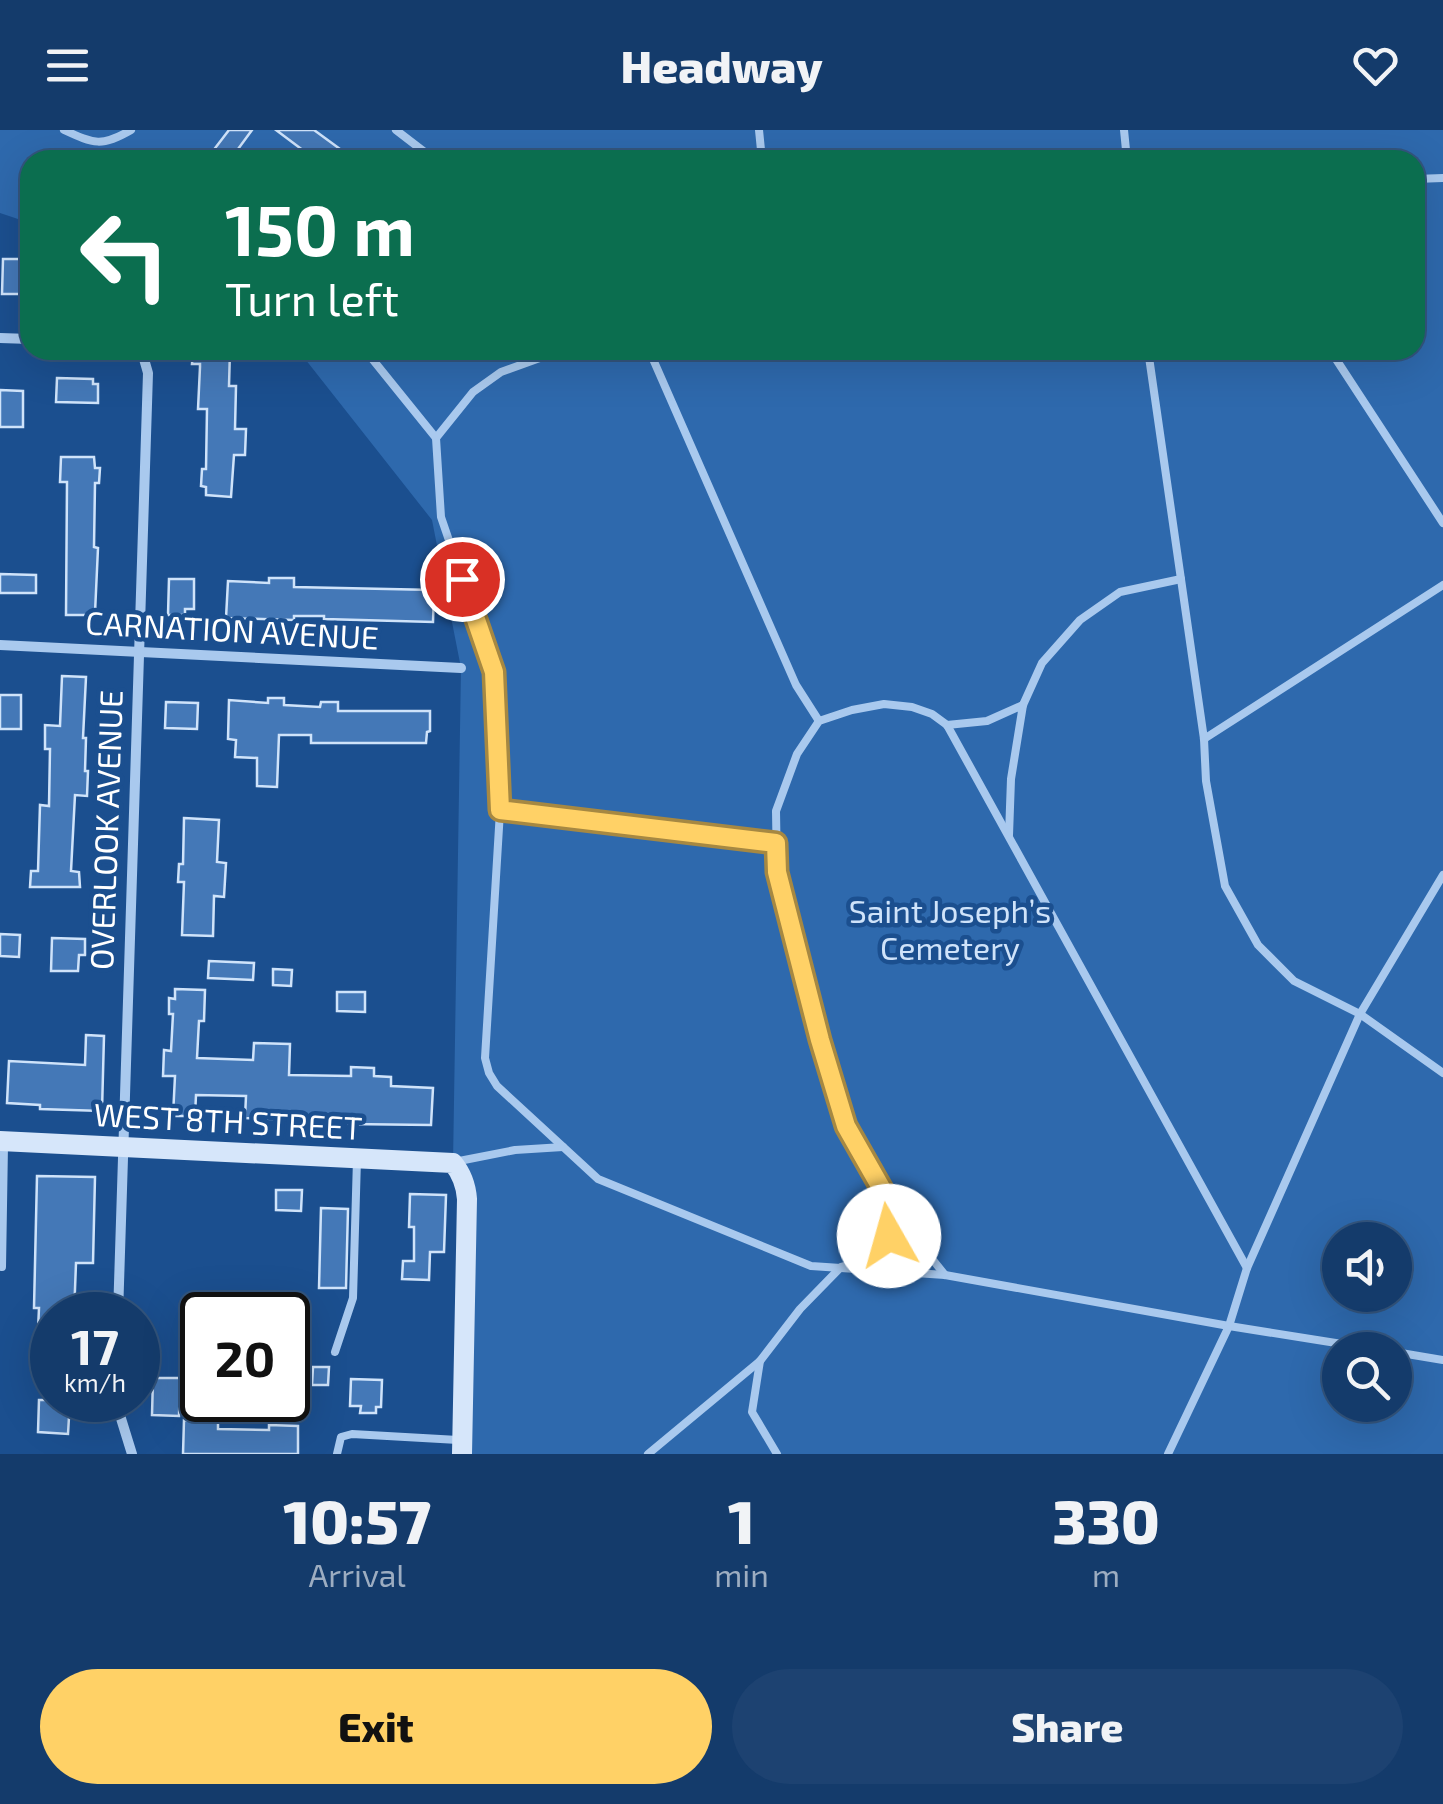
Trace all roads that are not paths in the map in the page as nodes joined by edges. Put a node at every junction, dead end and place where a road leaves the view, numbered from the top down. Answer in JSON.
{"nodes":[{"id":1,"x":64,"y":130,"type":"edge"},
{"id":2,"x":131,"y":130,"type":"edge"},
{"id":3,"x":396,"y":130,"type":"edge"},
{"id":4,"x":422,"y":150,"type":"edge"},
{"id":5,"x":144,"y":360,"type":"edge"},
{"id":6,"x":373,"y":360,"type":"edge"},
{"id":7,"x":534,"y":360,"type":"edge"},
{"id":8,"x":653,"y":360,"type":"edge"},
{"id":9,"x":1149,"y":360,"type":"edge"},
{"id":10,"x":1337,"y":360,"type":"edge"},
{"id":11,"x":436,"y":438,"type":"junction"},
{"id":12,"x":1443,"y":523,"type":"edge"},
{"id":13,"x":1181,"y":580,"type":"junction"},
{"id":14,"x":1443,"y":585,"type":"edge"},
{"id":15,"x":0,"y":645,"type":"edge"},
{"id":16,"x":138,"y":651,"type":"junction"},
{"id":17,"x":461,"y":668,"type":"dead end"},
{"id":18,"x":1024,"y":705,"type":"junction"},
{"id":19,"x":820,"y":722,"type":"junction"},
{"id":20,"x":948,"y":725,"type":"junction"},
{"id":21,"x":1204,"y":739,"type":"junction"},
{"id":22,"x":500,"y":810,"type":"junction"},
{"id":23,"x":1009,"y":840,"type":"junction"},
{"id":24,"x":776,"y":843,"type":"junction"},
{"id":25,"x":1443,"y":875,"type":"edge"},
{"id":26,"x":1360,"y":1014,"type":"junction"},
{"id":27,"x":1443,"y":1073,"type":"edge"},
{"id":28,"x":2,"y":1141,"type":"edge"},
{"id":29,"x":563,"y":1147,"type":"junction"},
{"id":30,"x":122,"y":1148,"type":"junction"},
{"id":31,"x":356,"y":1158,"type":"junction"},
{"id":32,"x":452,"y":1163,"type":"junction"},
{"id":33,"x":896,"y":1214,"type":"junction"},
{"id":34,"x":2,"y":1267,"type":"edge"},
{"id":35,"x":840,"y":1267,"type":"junction"},
{"id":36,"x":1247,"y":1268,"type":"junction"},
{"id":37,"x":945,"y":1275,"type":"junction"},
{"id":38,"x":119,"y":1292,"type":"edge"},
{"id":39,"x":1229,"y":1326,"type":"junction"},
{"id":40,"x":1322,"y":1341,"type":"edge"},
{"id":41,"x":335,"y":1352,"type":"dead end"},
{"id":42,"x":1412,"y":1355,"type":"edge"},
{"id":43,"x":1443,"y":1360,"type":"edge"},
{"id":44,"x":760,"y":1362,"type":"junction"},
{"id":45,"x":121,"y":1422,"type":"edge"},
{"id":46,"x":463,"y":1447,"type":"edge"},
{"id":47,"x":132,"y":1454,"type":"edge"},
{"id":48,"x":337,"y":1454,"type":"edge"},
{"id":49,"x":648,"y":1454,"type":"edge"},
{"id":50,"x":776,"y":1454,"type":"edge"},
{"id":51,"x":1168,"y":1454,"type":"edge"}],
"edges":[{"from":1,"to":2,"type":"lane"},
{"from":3,"to":4,"type":"lane"},
{"from":5,"to":16,"type":"street","name":"OVERLOOK AVENUE"},
{"from":6,"to":11,"type":"lane"},
{"from":7,"to":11,"type":"lane"},
{"from":8,"to":19,"type":"lane"},
{"from":9,"to":13,"type":"lane"},
{"from":10,"to":12,"type":"lane"},
{"from":11,"to":22,"type":"lane"},
{"from":13,"to":18,"type":"lane"},
{"from":13,"to":21,"type":"lane"},
{"from":14,"to":21,"type":"lane"},
{"from":15,"to":16,"type":"street","name":"CARNATION AVENUE"},
{"from":16,"to":17,"type":"street","name":"CARNATION AVENUE"},
{"from":16,"to":30,"type":"street","name":"OVERLOOK AVENUE"},
{"from":18,"to":20,"type":"lane"},
{"from":18,"to":23,"type":"lane"},
{"from":19,"to":20,"type":"lane"},
{"from":19,"to":24,"type":"lane"},
{"from":20,"to":23,"type":"lane"},
{"from":21,"to":26,"type":"lane"},
{"from":22,"to":24,"type":"lane"},
{"from":22,"to":29,"type":"lane"},
{"from":23,"to":36,"type":"lane"},
{"from":24,"to":33,"type":"lane"},
{"from":25,"to":26,"type":"lane"},
{"from":26,"to":27,"type":"lane"},
{"from":26,"to":36,"type":"lane"},
{"from":28,"to":30,"type":"street","name":"WEST 8TH STREET"},
{"from":28,"to":34,"type":"lane"},
{"from":29,"to":32,"type":"lane"},
{"from":29,"to":35,"type":"lane"},
{"from":30,"to":31,"type":"street","name":"WEST 8TH STREET"},
{"from":30,"to":38,"type":"street","name":"OVERLOOK AVENUE"},
{"from":31,"to":32,"type":"street","name":"WEST 8TH STREET"},
{"from":31,"to":41,"type":"lane"},
{"from":32,"to":46,"type":"street"},
{"from":33,"to":35,"type":"lane"},
{"from":33,"to":37,"type":"lane"},
{"from":35,"to":37,"type":"lane"},
{"from":35,"to":44,"type":"lane"},
{"from":36,"to":39,"type":"lane"},
{"from":37,"to":39,"type":"lane"},
{"from":39,"to":40,"type":"lane"},
{"from":39,"to":51,"type":"lane"},
{"from":42,"to":43,"type":"lane"},
{"from":44,"to":49,"type":"lane"},
{"from":44,"to":50,"type":"lane"},
{"from":45,"to":47,"type":"street"},
{"from":46,"to":48,"type":"lane"}]}
